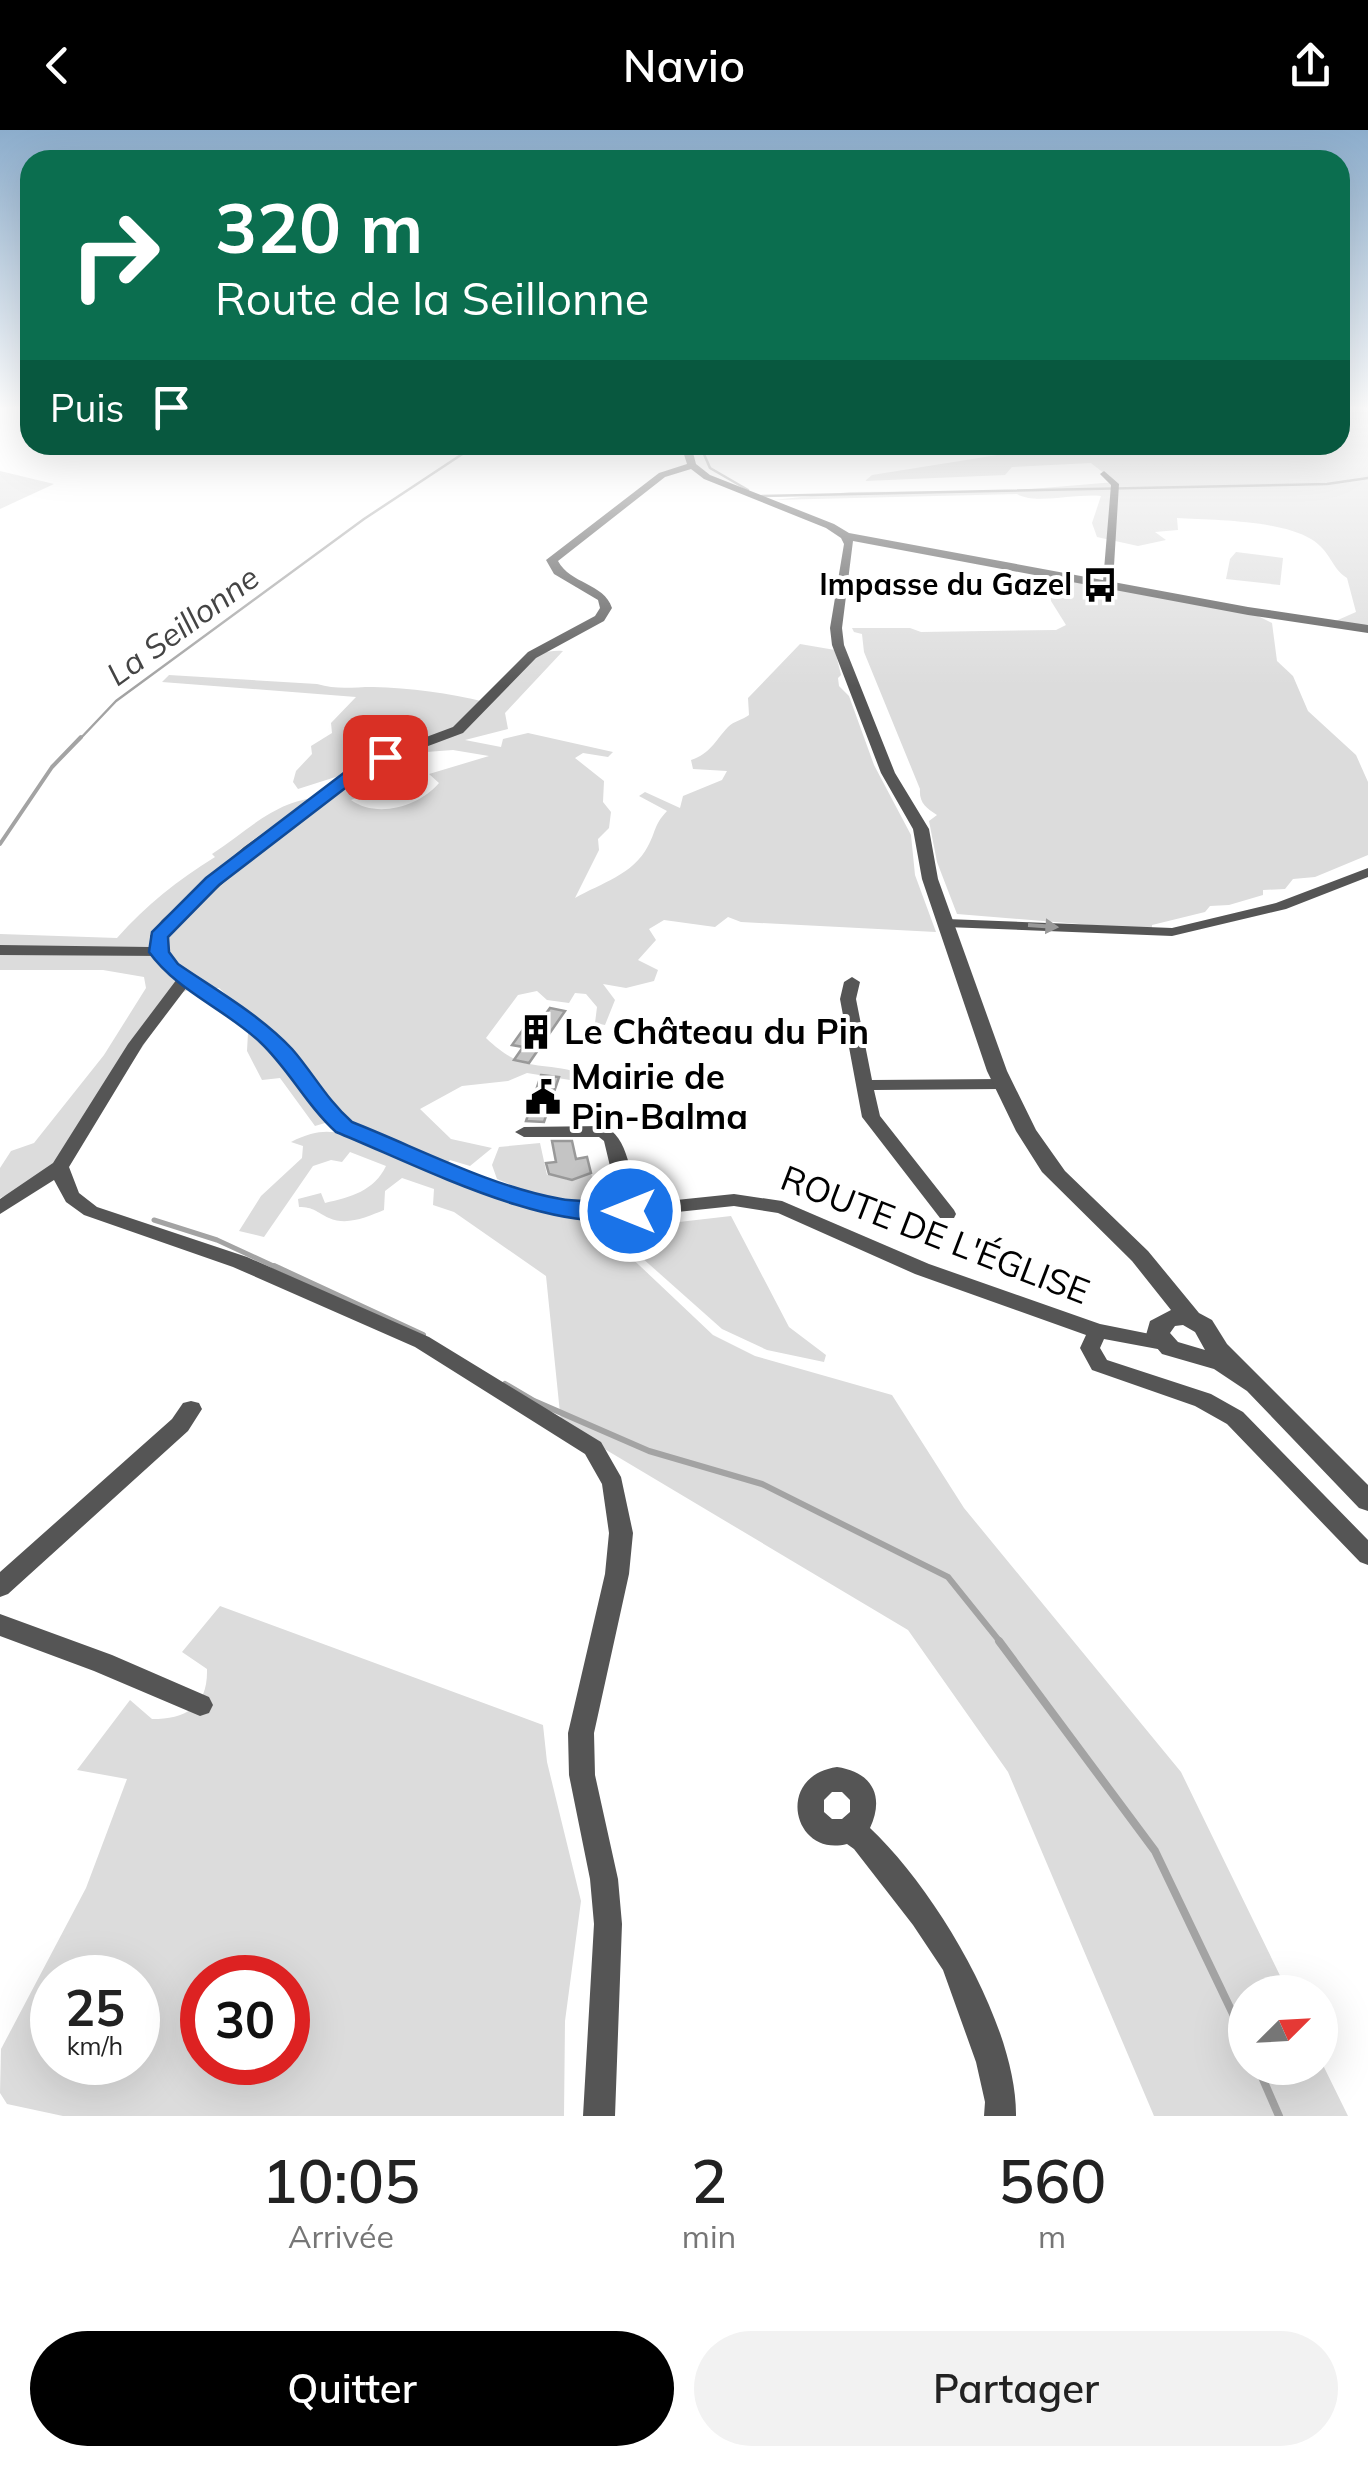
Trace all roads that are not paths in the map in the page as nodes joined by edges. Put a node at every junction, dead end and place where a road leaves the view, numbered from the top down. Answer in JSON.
{"nodes":[{"id":1,"x":630,"y":501,"type":"edge"},
{"id":2,"x":764,"y":501,"type":"edge"},
{"id":3,"x":1113,"y":501,"type":"edge"},
{"id":4,"x":846,"y":536,"type":"junction"},
{"id":5,"x":1108,"y":582,"type":"junction"},
{"id":6,"x":1368,"y":629,"type":"edge"},
{"id":7,"x":1368,"y":872,"type":"edge"},
{"id":8,"x":946,"y":923,"type":"junction"},
{"id":9,"x":0,"y":950,"type":"edge"},
{"id":10,"x":159,"y":952,"type":"junction"},
{"id":11,"x":186,"y":977,"type":"junction"},
{"id":12,"x":852,"y":982,"type":"dead end"},
{"id":13,"x":995,"y":1084,"type":"junction"},
{"id":14,"x":866,"y":1086,"type":"junction"},
{"id":15,"x":524,"y":1132,"type":"dead end"},
{"id":16,"x":63,"y":1180,"type":"junction"},
{"id":17,"x":0,"y":1208,"type":"edge"},
{"id":18,"x":630,"y":1211,"type":"junction"},
{"id":19,"x":947,"y":1214,"type":"dead end"},
{"id":20,"x":1170,"y":1327,"type":"junction"},
{"id":21,"x":1107,"y":1333,"type":"junction"},
{"id":22,"x":1203,"y":1347,"type":"junction"},
{"id":23,"x":192,"y":1408,"type":"dead end"},
{"id":24,"x":1368,"y":1501,"type":"edge"},
{"id":25,"x":1368,"y":1555,"type":"edge"},
{"id":26,"x":0,"y":1587,"type":"edge"},
{"id":27,"x":0,"y":1625,"type":"edge"},
{"id":28,"x":200,"y":1705,"type":"dead end"},
{"id":29,"x":852,"y":1831,"type":"dead end"},
{"id":30,"x":599,"y":2116,"type":"edge"},
{"id":31,"x":1000,"y":2116,"type":"edge"}],
"edges":[{"from":1,"to":10,"type":"street"},
{"from":2,"to":4,"type":"street"},
{"from":3,"to":5,"type":"street"},
{"from":4,"to":5,"type":"street"},
{"from":4,"to":8,"type":"street"},
{"from":5,"to":6,"type":"street"},
{"from":8,"to":7,"type":"street","one_way":true},
{"from":8,"to":13,"type":"street"},
{"from":9,"to":10,"type":"street"},
{"from":10,"to":11,"type":"street","name":"ROUTE DE L'ÉGLISE"},
{"from":11,"to":16,"type":"street"},
{"from":11,"to":18,"type":"street","name":"ROUTE DE L'ÉGLISE"},
{"from":12,"to":14,"type":"street"},
{"from":13,"to":14,"type":"street"},
{"from":13,"to":20,"type":"street"},
{"from":14,"to":19,"type":"street"},
{"from":15,"to":18,"type":"street"},
{"from":16,"to":17,"type":"street"},
{"from":16,"to":30,"type":"street"},
{"from":18,"to":21,"type":"street","name":"ROUTE DE L'ÉGLISE"},
{"from":20,"to":21,"type":"street","name":"ROUTE DE L'ÉGLISE"},
{"from":20,"to":22,"type":"street"},
{"from":20,"to":22,"type":"street"},
{"from":21,"to":25,"type":"street"},
{"from":22,"to":24,"type":"street"},
{"from":23,"to":26,"type":"street"},
{"from":27,"to":28,"type":"street"},
{"from":29,"to":31,"type":"street"}]}
